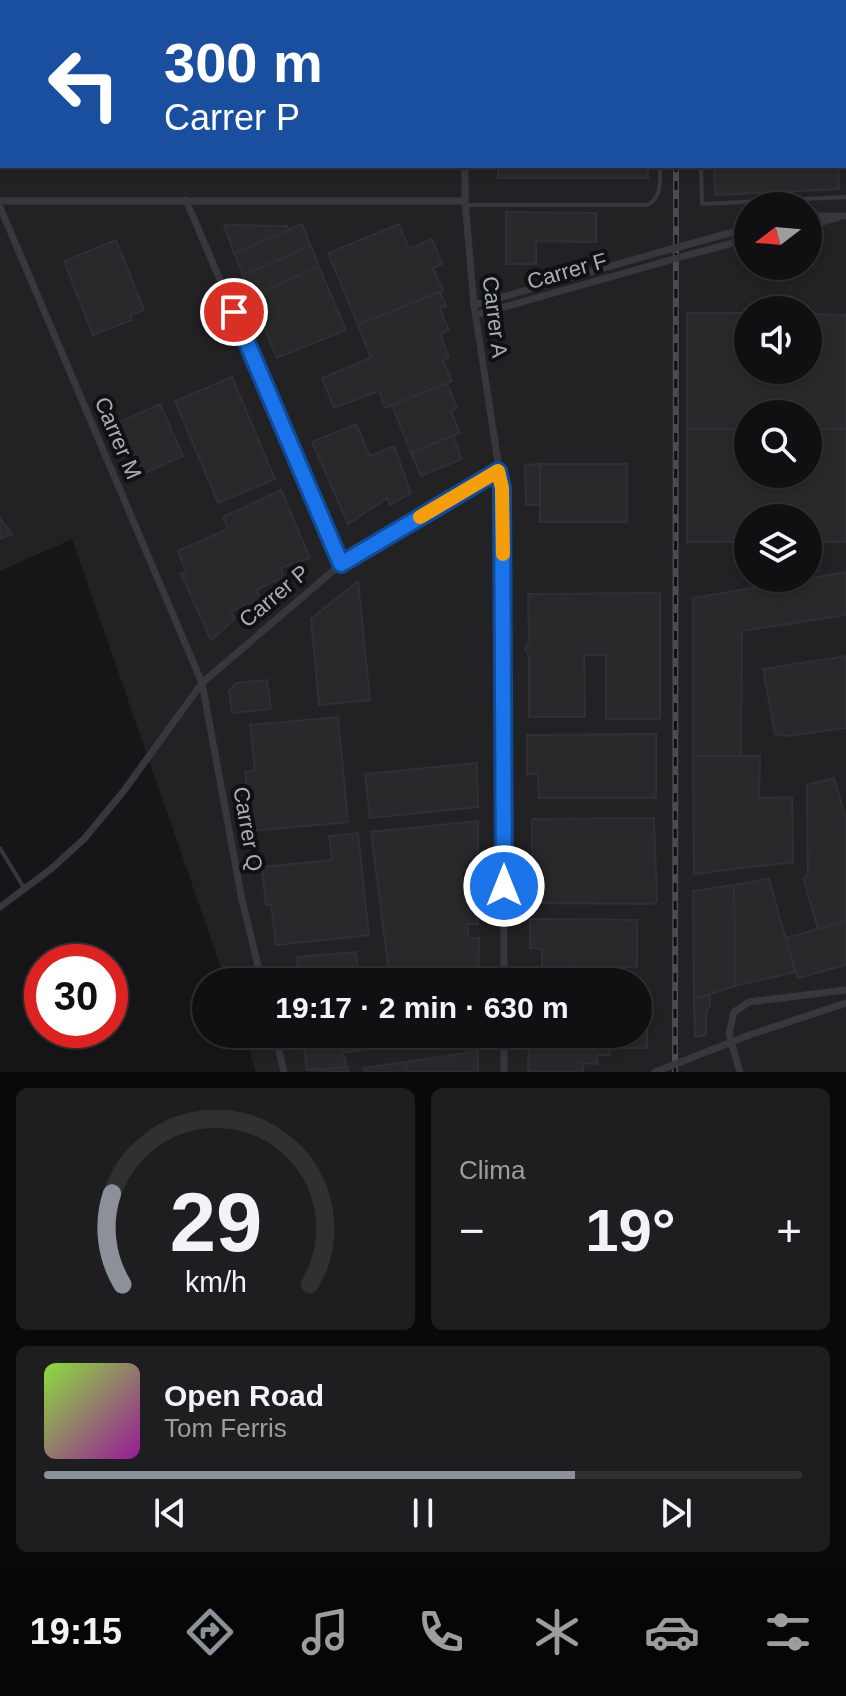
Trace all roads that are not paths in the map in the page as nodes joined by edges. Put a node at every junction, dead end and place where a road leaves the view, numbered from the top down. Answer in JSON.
{"nodes":[{"id":1,"x":465,"y":168,"type":"edge"},
{"id":2,"x":660,"y":168,"type":"edge"},
{"id":3,"x":701,"y":168,"type":"edge"},
{"id":4,"x":846,"y":197,"type":"edge"},
{"id":5,"x":186,"y":200,"type":"junction"},
{"id":6,"x":0,"y":201,"type":"edge"},
{"id":7,"x":465,"y":203,"type":"junction"},
{"id":8,"x":0,"y":207,"type":"edge"},
{"id":9,"x":822,"y":216,"type":"edge"},
{"id":10,"x":844,"y":216,"type":"edge"},
{"id":11,"x":822,"y":222,"type":"edge"},
{"id":12,"x":734,"y":232,"type":"edge"},
{"id":13,"x":734,"y":243,"type":"edge"},
{"id":14,"x":474,"y":305,"type":"junction"},
{"id":15,"x":476,"y":315,"type":"junction"},
{"id":16,"x":498,"y":471,"type":"junction"},
{"id":17,"x":341,"y":564,"type":"junction"},
{"id":18,"x":202,"y":683,"type":"junction"},
{"id":19,"x":0,"y":848,"type":"edge"},
{"id":20,"x":24,"y":888,"type":"junction"},
{"id":21,"x":0,"y":907,"type":"edge"},
{"id":22,"x":259,"y":968,"type":"edge"},
{"id":23,"x":504,"y":968,"type":"edge"},
{"id":24,"x":846,"y":990,"type":"edge"},
{"id":25,"x":846,"y":1003,"type":"edge"},
{"id":26,"x":278,"y":1048,"type":"edge"},
{"id":27,"x":504,"y":1048,"type":"edge"},
{"id":28,"x":284,"y":1072,"type":"edge"},
{"id":29,"x":504,"y":1072,"type":"edge"},
{"id":30,"x":655,"y":1072,"type":"edge"},
{"id":31,"x":740,"y":1072,"type":"edge"}],
"edges":[{"from":1,"to":7,"type":"street","name":"Carrer A"},
{"from":2,"to":7,"type":"lane"},
{"from":3,"to":4,"type":"lane"},
{"from":5,"to":6,"type":"street"},
{"from":5,"to":7,"type":"street"},
{"from":5,"to":17,"type":"street"},
{"from":7,"to":14,"type":"street","name":"Carrer A"},
{"from":8,"to":18,"type":"street","name":"Carrer M"},
{"from":9,"to":10,"type":"street"},
{"from":10,"to":11,"type":"street"},
{"from":12,"to":14,"type":"street","bridge":true},
{"from":13,"to":15,"type":"street","name":"Carrer F","bridge":true},
{"from":14,"to":15,"type":"street","name":"Carrer A"},
{"from":15,"to":16,"type":"street","name":"Carrer A"},
{"from":16,"to":17,"type":"street","name":"Carrer P"},
{"from":16,"to":23,"type":"street","name":"Carrer A"},
{"from":17,"to":18,"type":"street","name":"Carrer P"},
{"from":18,"to":20,"type":"street","name":"Carrer P"},
{"from":18,"to":22,"type":"street","name":"Carrer Q"},
{"from":19,"to":20,"type":"lane"},
{"from":20,"to":21,"type":"street","name":"Carrer P"},
{"from":24,"to":31,"type":"street"},
{"from":25,"to":30,"type":"street","bridge":true},
{"from":26,"to":28,"type":"street"},
{"from":27,"to":29,"type":"street"}]}
